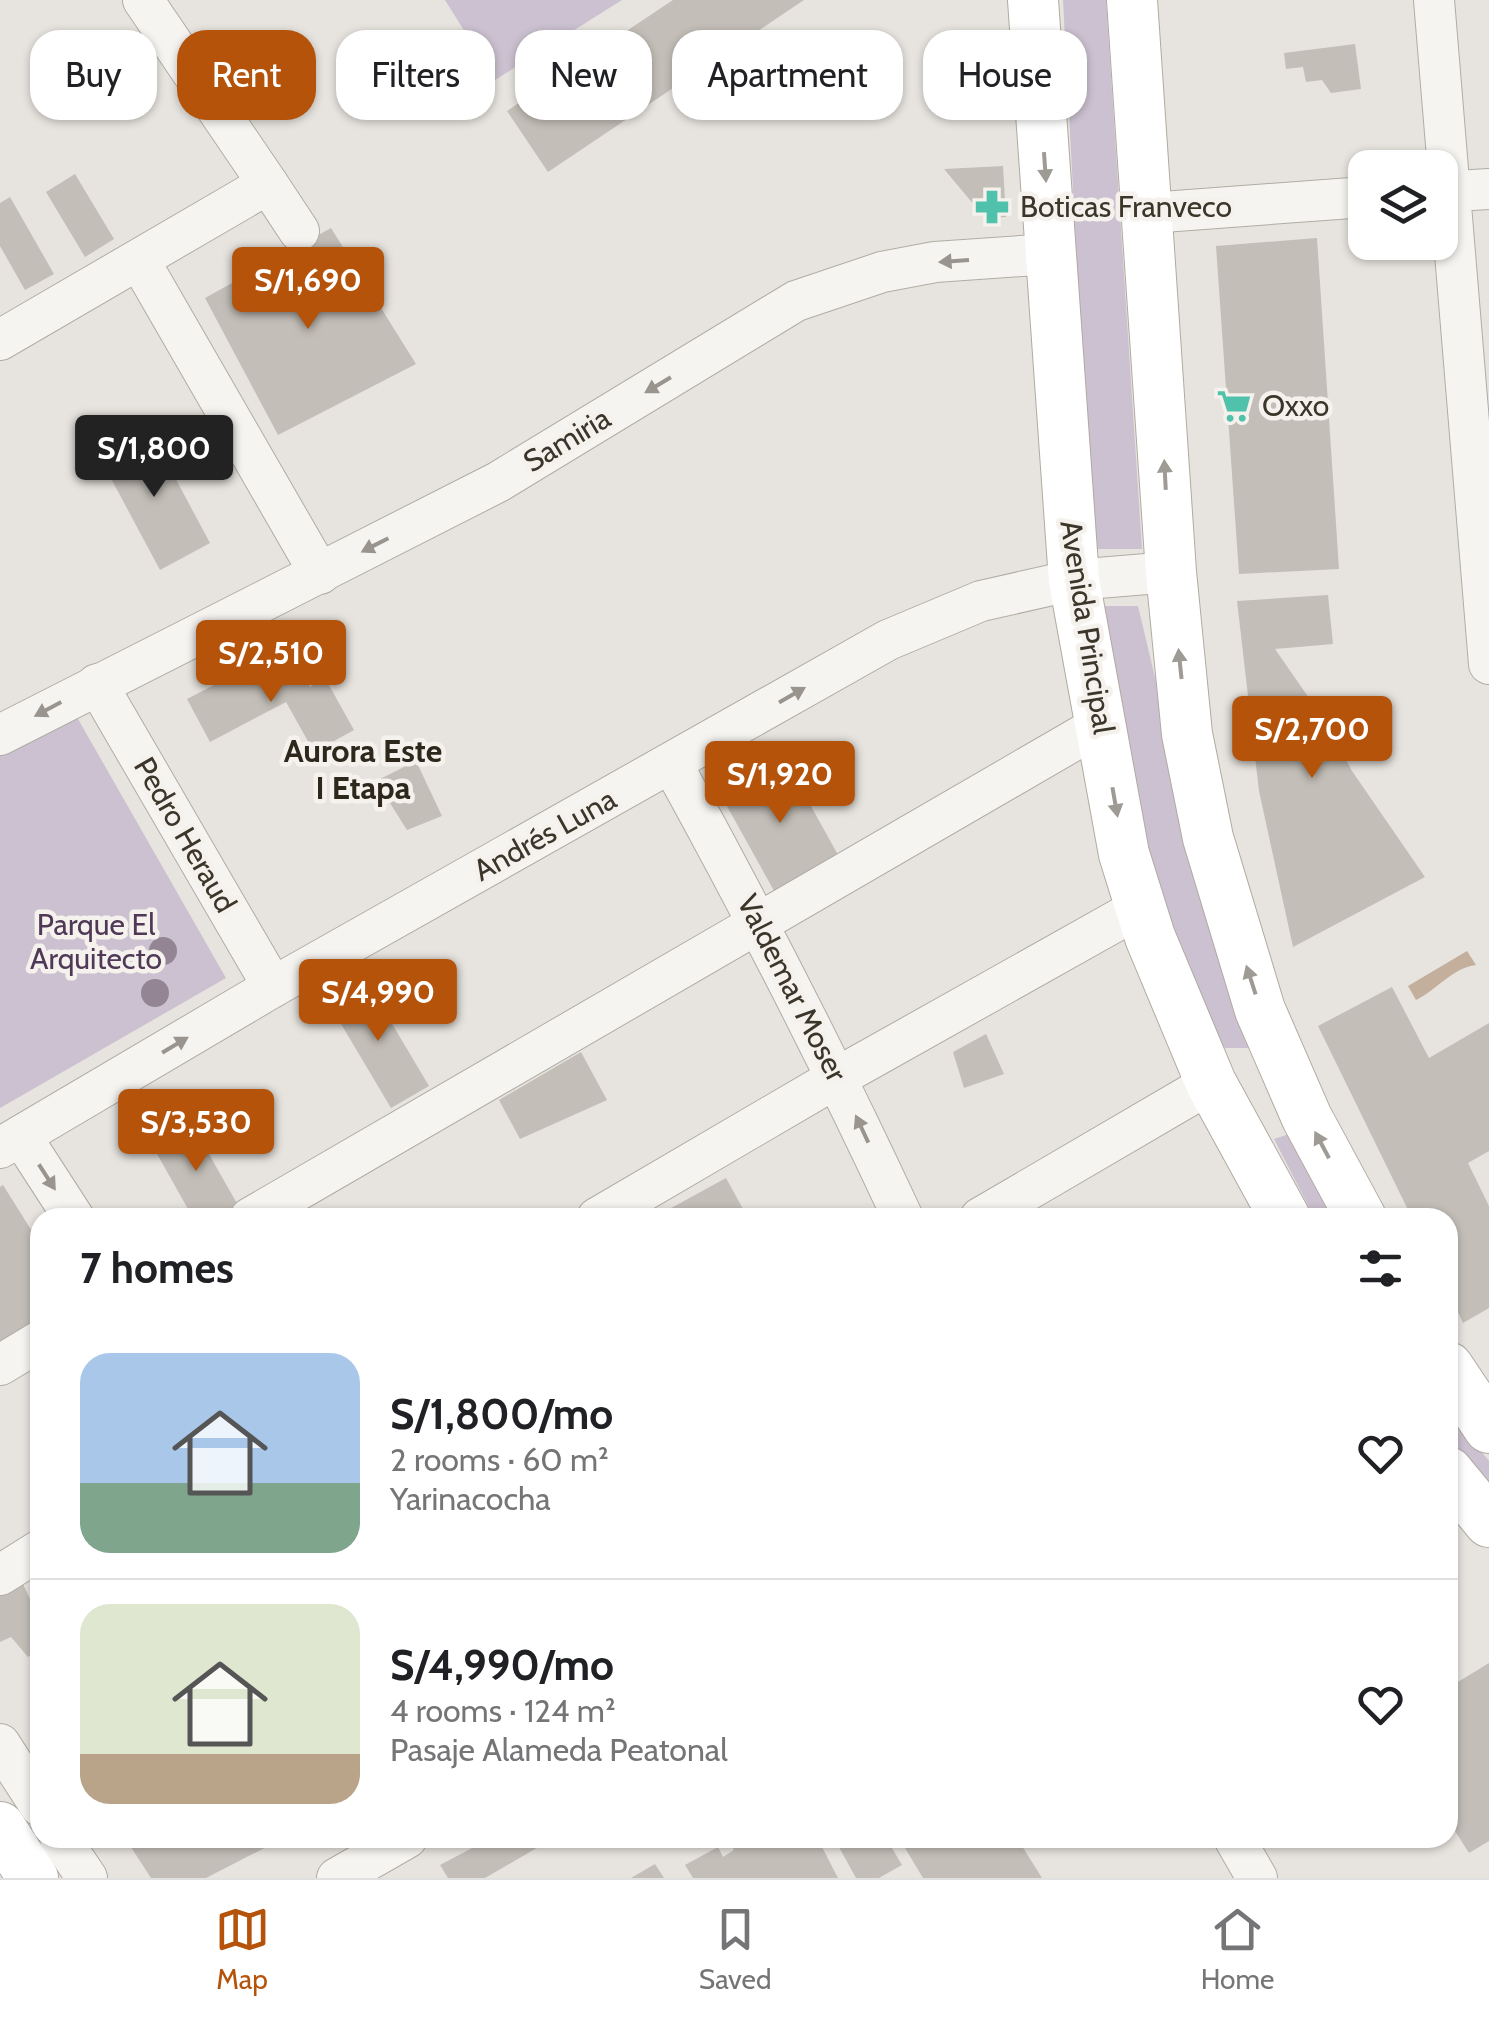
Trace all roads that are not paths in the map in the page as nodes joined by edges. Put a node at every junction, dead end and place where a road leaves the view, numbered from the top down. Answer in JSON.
{"nodes":[{"id":1,"x":143,"y":0,"type":"edge"},
{"id":2,"x":1034,"y":0,"type":"edge"},
{"id":3,"x":1132,"y":0,"type":"edge"},
{"id":4,"x":1434,"y":0,"type":"edge"},
{"id":5,"x":1442,"y":150,"type":"edge"},
{"id":6,"x":268,"y":184,"type":"junction"},
{"id":7,"x":1489,"y":189,"type":"edge"},
{"id":8,"x":1458,"y":191,"type":"edge"},
{"id":9,"x":1348,"y":199,"type":"edge"},
{"id":10,"x":1148,"y":213,"type":"junction"},
{"id":11,"x":299,"y":231,"type":"dead end"},
{"id":12,"x":1051,"y":254,"type":"junction"},
{"id":13,"x":139,"y":260,"type":"junction"},
{"id":14,"x":1450,"y":260,"type":"edge"},
{"id":15,"x":0,"y":340,"type":"edge"},
{"id":16,"x":1171,"y":572,"type":"junction"},
{"id":17,"x":320,"y":574,"type":"junction"},
{"id":18,"x":1074,"y":580,"type":"junction"},
{"id":19,"x":1489,"y":664,"type":"edge"},
{"id":20,"x":97,"y":684,"type":"junction"},
{"id":21,"x":1102,"y":724,"type":"junction"},
{"id":22,"x":0,"y":735,"type":"edge"},
{"id":23,"x":672,"y":764,"type":"junction"},
{"id":24,"x":1141,"y":907,"type":"junction"},
{"id":25,"x":758,"y":921,"type":"junction"},
{"id":26,"x":274,"y":986,"type":"junction"},
{"id":27,"x":1287,"y":1071,"type":"junction"},
{"id":28,"x":838,"y":1076,"type":"junction"},
{"id":29,"x":1216,"y":1093,"type":"junction"},
{"id":30,"x":10,"y":1142,"type":"edge"},
{"id":31,"x":66,"y":1208,"type":"edge"},
{"id":32,"x":267,"y":1208,"type":"edge"},
{"id":33,"x":614,"y":1208,"type":"edge"},
{"id":34,"x":898,"y":1208,"type":"edge"},
{"id":35,"x":999,"y":1208,"type":"edge"},
{"id":36,"x":1279,"y":1208,"type":"edge"},
{"id":37,"x":1355,"y":1208,"type":"edge"},
{"id":38,"x":30,"y":1347,"type":"edge"},
{"id":39,"x":0,"y":1365,"type":"edge"},
{"id":40,"x":1458,"y":1382,"type":"edge"},
{"id":41,"x":1489,"y":1428,"type":"edge"},
{"id":42,"x":1458,"y":1484,"type":"edge"},
{"id":43,"x":1489,"y":1522,"type":"edge"},
{"id":44,"x":30,"y":1556,"type":"edge"},
{"id":45,"x":0,"y":1575,"type":"edge"},
{"id":46,"x":0,"y":1744,"type":"edge"},
{"id":47,"x":30,"y":1790,"type":"edge"},
{"id":48,"x":0,"y":1826,"type":"edge"},
{"id":49,"x":67,"y":1848,"type":"edge"},
{"id":50,"x":390,"y":1848,"type":"edge"},
{"id":51,"x":1240,"y":1848,"type":"edge"},
{"id":52,"x":34,"y":1878,"type":"edge"},
{"id":53,"x":87,"y":1878,"type":"edge"},
{"id":54,"x":337,"y":1878,"type":"edge"},
{"id":55,"x":1257,"y":1878,"type":"edge"}],
"edges":[{"from":1,"to":6,"type":"street"},
{"from":2,"to":12,"type":"main road","name":"Avenida Principal","one_way":true},
{"from":3,"to":10,"type":"main road"},
{"from":4,"to":5,"type":"street"},
{"from":6,"to":11,"type":"street"},
{"from":6,"to":13,"type":"street"},
{"from":7,"to":8,"type":"street"},
{"from":9,"to":10,"type":"street"},
{"from":16,"to":10,"type":"main road","one_way":true},
{"from":12,"to":17,"type":"street","name":"Samiria","one_way":true},
{"from":12,"to":18,"type":"main road","name":"Avenida Principal"},
{"from":13,"to":15,"type":"street"},
{"from":13,"to":17,"type":"street"},
{"from":14,"to":19,"type":"street"},
{"from":16,"to":18,"type":"street","name":"Andrés Luna"},
{"from":27,"to":16,"type":"main road","one_way":true},
{"from":17,"to":20,"type":"street","name":"Samiria"},
{"from":18,"to":21,"type":"main road","name":"Avenida Principal"},
{"from":23,"to":18,"type":"street","name":"Andrés Luna","one_way":true},
{"from":20,"to":22,"type":"street","name":"Samiria","one_way":true},
{"from":20,"to":26,"type":"street","name":"Pedro Heraud"},
{"from":21,"to":24,"type":"main road","name":"Avenida Principal","one_way":true},
{"from":21,"to":25,"type":"street"},
{"from":23,"to":25,"type":"street","name":"Valdemar Moser"},
{"from":23,"to":26,"type":"street","name":"Andrés Luna"},
{"from":24,"to":28,"type":"street"},
{"from":24,"to":29,"type":"main road","name":"Avenida Principal"},
{"from":25,"to":28,"type":"street","name":"Valdemar Moser"},
{"from":25,"to":32,"type":"street"},
{"from":30,"to":26,"type":"street","name":"Andrés Luna","one_way":true},
{"from":27,"to":29,"type":"main road"},
{"from":37,"to":27,"type":"main road","one_way":true},
{"from":28,"to":33,"type":"street"},
{"from":34,"to":28,"type":"street","name":"Valdemar Moser","one_way":true},
{"from":29,"to":35,"type":"street"},
{"from":29,"to":36,"type":"main road","name":"Avenida Principal"},
{"from":30,"to":31,"type":"street","one_way":true},
{"from":38,"to":39,"type":"street"},
{"from":40,"to":41,"type":"main road"},
{"from":42,"to":43,"type":"main road"},
{"from":44,"to":45,"type":"street"},
{"from":46,"to":47,"type":"street"},
{"from":48,"to":52,"type":"main road"},
{"from":49,"to":53,"type":"street"},
{"from":50,"to":54,"type":"street"},
{"from":51,"to":55,"type":"street"}]}
